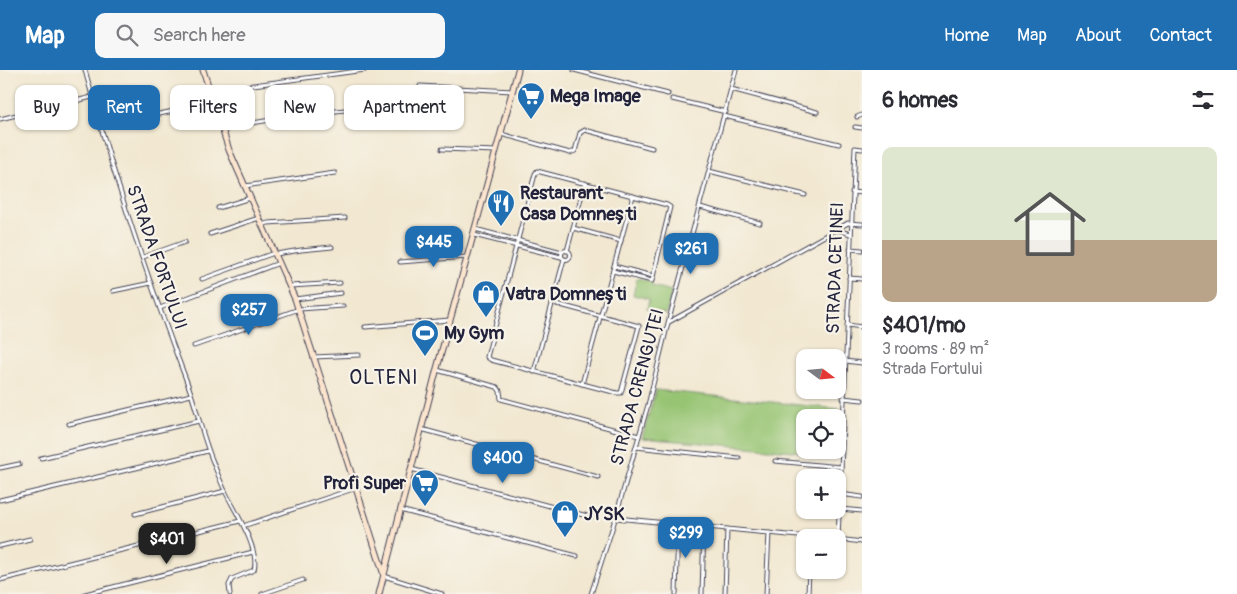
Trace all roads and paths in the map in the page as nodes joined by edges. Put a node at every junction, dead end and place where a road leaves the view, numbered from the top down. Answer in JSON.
{"nodes":[{"id":1,"x":84,"y":70,"type":"edge"},
{"id":2,"x":203,"y":70,"type":"edge"},
{"id":3,"x":364,"y":70,"type":"edge"},
{"id":4,"x":518,"y":70,"type":"edge"},
{"id":5,"x":574,"y":70,"type":"edge"},
{"id":6,"x":736,"y":70,"type":"edge"},
{"id":7,"x":88,"y":85,"type":"edge"},
{"id":8,"x":207,"y":85,"type":"edge"},
{"id":9,"x":253,"y":85,"type":"edge"},
{"id":10,"x":464,"y":88,"type":"edge"},
{"id":11,"x":731,"y":89,"type":"junction"},
{"id":12,"x":512,"y":91,"type":"junction"},
{"id":13,"x":668,"y":94,"type":"dead end"},
{"id":14,"x":88,"y":98,"type":"edge"},
{"id":15,"x":672,"y":98,"type":"dead end"},
{"id":16,"x":344,"y":110,"type":"edge"},
{"id":17,"x":817,"y":112,"type":"dead end"},
{"id":18,"x":725,"y":114,"type":"junction"},
{"id":19,"x":862,"y":115,"type":"edge"},
{"id":20,"x":857,"y":116,"type":"dead end"},
{"id":21,"x":0,"y":119,"type":"edge"},
{"id":22,"x":255,"y":122,"type":"edge"},
{"id":23,"x":855,"y":127,"type":"dead end"},
{"id":24,"x":862,"y":128,"type":"edge"},
{"id":25,"x":101,"y":130,"type":"edge"},
{"id":26,"x":222,"y":130,"type":"edge"},
{"id":27,"x":501,"y":134,"type":"junction"},
{"id":28,"x":839,"y":144,"type":"dead end"},
{"id":29,"x":652,"y":148,"type":"dead end"},
{"id":30,"x":442,"y":149,"type":"dead end"},
{"id":31,"x":862,"y":149,"type":"edge"},
{"id":32,"x":496,"y":152,"type":"junction"},
{"id":33,"x":709,"y":171,"type":"junction"},
{"id":34,"x":335,"y":173,"type":"dead end"},
{"id":35,"x":585,"y":183,"type":"junction"},
{"id":36,"x":245,"y":186,"type":"junction"},
{"id":37,"x":852,"y":192,"type":"junction"},
{"id":38,"x":862,"y":193,"type":"edge"},
{"id":39,"x":805,"y":195,"type":"dead end"},
{"id":40,"x":633,"y":196,"type":"junction"},
{"id":41,"x":250,"y":198,"type":"junction"},
{"id":42,"x":700,"y":207,"type":"junction"},
{"id":43,"x":218,"y":208,"type":"dead end"},
{"id":44,"x":259,"y":218,"type":"junction"},
{"id":45,"x":345,"y":218,"type":"dead end"},
{"id":46,"x":760,"y":223,"type":"dead end"},
{"id":47,"x":851,"y":223,"type":"junction"},
{"id":48,"x":862,"y":224,"type":"edge"},
{"id":49,"x":262,"y":225,"type":"junction"},
{"id":50,"x":572,"y":228,"type":"junction"},
{"id":51,"x":475,"y":229,"type":"junction"},
{"id":52,"x":836,"y":230,"type":"junction"},
{"id":53,"x":210,"y":234,"type":"dead end"},
{"id":54,"x":850,"y":234,"type":"junction"},
{"id":55,"x":474,"y":235,"type":"junction"},
{"id":56,"x":518,"y":240,"type":"junction"},
{"id":57,"x":621,"y":240,"type":"junction"},
{"id":58,"x":184,"y":242,"type":"dead end"},
{"id":59,"x":516,"y":246,"type":"junction"},
{"id":60,"x":540,"y":246,"type":"junction"},
{"id":61,"x":332,"y":247,"type":"dead end"},
{"id":62,"x":850,"y":249,"type":"junction"},
{"id":63,"x":862,"y":250,"type":"edge"},
{"id":64,"x":567,"y":251,"type":"junction"},
{"id":65,"x":538,"y":252,"type":"junction"},
{"id":66,"x":562,"y":252,"type":"junction"},
{"id":67,"x":276,"y":253,"type":"junction"},
{"id":68,"x":142,"y":257,"type":"junction"},
{"id":69,"x":467,"y":257,"type":"junction"},
{"id":70,"x":563,"y":258,"type":"junction"},
{"id":71,"x":400,"y":262,"type":"dead end"},
{"id":72,"x":280,"y":263,"type":"junction"},
{"id":73,"x":614,"y":266,"type":"junction"},
{"id":74,"x":613,"y":271,"type":"junction"},
{"id":75,"x":653,"y":276,"type":"junction"},
{"id":76,"x":849,"y":278,"type":"junction"},
{"id":77,"x":202,"y":279,"type":"dead end"},
{"id":78,"x":862,"y":279,"type":"edge"},
{"id":79,"x":151,"y":283,"type":"junction"},
{"id":80,"x":340,"y":283,"type":"dead end"},
{"id":81,"x":290,"y":286,"type":"junction"},
{"id":82,"x":113,"y":291,"type":"dead end"},
{"id":83,"x":341,"y":293,"type":"dead end"},
{"id":84,"x":295,"y":299,"type":"junction"},
{"id":85,"x":553,"y":303,"type":"junction"},
{"id":86,"x":343,"y":306,"type":"dead end"},
{"id":87,"x":160,"y":308,"type":"junction"},
{"id":88,"x":298,"y":309,"type":"junction"},
{"id":89,"x":601,"y":316,"type":"junction"},
{"id":90,"x":450,"y":320,"type":"junction"},
{"id":91,"x":668,"y":322,"type":"junction"},
{"id":92,"x":847,"y":325,"type":"junction"},
{"id":93,"x":366,"y":327,"type":"dead end"},
{"id":94,"x":862,"y":327,"type":"edge"},
{"id":95,"x":194,"y":346,"type":"dead end"},
{"id":96,"x":846,"y":349,"type":"edge"},
{"id":97,"x":359,"y":355,"type":"dead end"},
{"id":98,"x":314,"y":358,"type":"junction"},
{"id":99,"x":846,"y":361,"type":"edge"},
{"id":100,"x":862,"y":363,"type":"edge"},
{"id":101,"x":437,"y":370,"type":"junction"},
{"id":102,"x":534,"y":372,"type":"junction"},
{"id":103,"x":582,"y":384,"type":"junction"},
{"id":104,"x":191,"y":395,"type":"junction"},
{"id":105,"x":846,"y":398,"type":"edge"},
{"id":106,"x":843,"y":399,"type":"edge"},
{"id":107,"x":862,"y":400,"type":"edge"},
{"id":108,"x":200,"y":421,"type":"junction"},
{"id":109,"x":69,"y":424,"type":"dead end"},
{"id":110,"x":421,"y":429,"type":"junction"},
{"id":111,"x":640,"y":436,"type":"junction"},
{"id":112,"x":636,"y":448,"type":"junction"},
{"id":113,"x":208,"y":451,"type":"junction"},
{"id":114,"x":41,"y":458,"type":"dead end"},
{"id":115,"x":739,"y":458,"type":"dead end"},
{"id":116,"x":775,"y":461,"type":"dead end"},
{"id":117,"x":19,"y":464,"type":"dead end"},
{"id":118,"x":841,"y":467,"type":"joint"},
{"id":119,"x":0,"y":468,"type":"edge"},
{"id":120,"x":411,"y":469,"type":"junction"},
{"id":121,"x":598,"y":477,"type":"dead end"},
{"id":122,"x":356,"y":488,"type":"junction"},
{"id":123,"x":225,"y":491,"type":"junction"},
{"id":124,"x":846,"y":495,"type":"edge"},
{"id":125,"x":862,"y":497,"type":"edge"},
{"id":126,"x":0,"y":500,"type":"edge"},
{"id":127,"x":400,"y":510,"type":"junction"},
{"id":128,"x":846,"y":510,"type":"edge"},
{"id":129,"x":862,"y":511,"type":"edge"},
{"id":130,"x":135,"y":514,"type":"dead end"},
{"id":131,"x":591,"y":518,"type":"dead end"},
{"id":132,"x":616,"y":518,"type":"junction"},
{"id":133,"x":240,"y":520,"type":"junction"},
{"id":134,"x":246,"y":524,"type":"dead end"},
{"id":135,"x":678,"y":524,"type":"junction"},
{"id":136,"x":704,"y":527,"type":"junction"},
{"id":137,"x":728,"y":529,"type":"junction"},
{"id":138,"x":769,"y":533,"type":"junction"},
{"id":139,"x":796,"y":536,"type":"edge"},
{"id":140,"x":30,"y":539,"type":"dead end"},
{"id":141,"x":846,"y":540,"type":"edge"},
{"id":142,"x":862,"y":542,"type":"edge"},
{"id":143,"x":0,"y":546,"type":"edge"},
{"id":144,"x":253,"y":552,"type":"junction"},
{"id":145,"x":578,"y":556,"type":"dead end"},
{"id":146,"x":384,"y":576,"type":"junction"},
{"id":147,"x":809,"y":579,"type":"edge"},
{"id":148,"x":0,"y":580,"type":"edge"},
{"id":149,"x":303,"y":580,"type":"dead end"},
{"id":150,"x":85,"y":594,"type":"edge"},
{"id":151,"x":230,"y":594,"type":"edge"},
{"id":152,"x":262,"y":594,"type":"edge"},
{"id":153,"x":379,"y":594,"type":"edge"},
{"id":154,"x":442,"y":594,"type":"edge"},
{"id":155,"x":591,"y":594,"type":"edge"},
{"id":156,"x":676,"y":594,"type":"edge"},
{"id":157,"x":702,"y":594,"type":"edge"},
{"id":158,"x":725,"y":594,"type":"edge"},
{"id":159,"x":766,"y":594,"type":"edge"},
{"id":160,"x":808,"y":594,"type":"edge"}],
"edges":[{"from":1,"to":7,"type":"street","name":"STRADA FORTULUI"},
{"from":2,"to":8,"type":"main road"},
{"from":3,"to":9,"type":"street"},
{"from":4,"to":12,"type":"main road"},
{"from":5,"to":13,"type":"street"},
{"from":6,"to":11,"type":"street","name":"STRADA CRENGUȚEI"},
{"from":10,"to":12,"type":"street"},
{"from":11,"to":17,"type":"street"},
{"from":11,"to":18,"type":"street","name":"STRADA CRENGUȚEI"},
{"from":12,"to":27,"type":"main road"},
{"from":14,"to":21,"type":"street"},
{"from":15,"to":18,"type":"street"},
{"from":16,"to":22,"type":"street"},
{"from":18,"to":28,"type":"street"},
{"from":18,"to":33,"type":"street","name":"STRADA CRENGUȚEI"},
{"from":19,"to":20,"type":"street"},
{"from":23,"to":24,"type":"street"},
{"from":25,"to":68,"type":"street","name":"STRADA FORTULUI"},
{"from":26,"to":36,"type":"main road"},
{"from":27,"to":29,"type":"street"},
{"from":27,"to":32,"type":"main road"},
{"from":30,"to":32,"type":"street"},
{"from":31,"to":37,"type":"street","name":"STRADA CETINEI"},
{"from":32,"to":51,"type":"main road"},
{"from":33,"to":39,"type":"street"},
{"from":33,"to":42,"type":"street","name":"STRADA CRENGUȚEI"},
{"from":34,"to":36,"type":"street"},
{"from":35,"to":40,"type":"street"},
{"from":35,"to":50,"type":"street"},
{"from":35,"to":56,"type":"street"},
{"from":36,"to":41,"type":"main road"},
{"from":37,"to":38,"type":"street"},
{"from":37,"to":47,"type":"street","name":"STRADA CETINEI"},
{"from":40,"to":57,"type":"street"},
{"from":40,"to":75,"type":"street"},
{"from":41,"to":43,"type":"street"},
{"from":41,"to":44,"type":"main road"},
{"from":42,"to":46,"type":"street"},
{"from":42,"to":91,"type":"street","name":"STRADA CRENGUȚEI"},
{"from":44,"to":49,"type":"main road"},
{"from":44,"to":53,"type":"street"},
{"from":45,"to":49,"type":"street"},
{"from":47,"to":48,"type":"street"},
{"from":47,"to":52,"type":"street"},
{"from":47,"to":54,"type":"street","name":"STRADA CETINEI"},
{"from":49,"to":67,"type":"main road"},
{"from":50,"to":57,"type":"street"},
{"from":50,"to":64,"type":"street"},
{"from":51,"to":55,"type":"main road"},
{"from":51,"to":56,"type":"street"},
{"from":52,"to":54,"type":"street"},
{"from":52,"to":91,"type":"street"},
{"from":54,"to":62,"type":"street","name":"STRADA CETINEI"},
{"from":55,"to":59,"type":"street"},
{"from":55,"to":69,"type":"main road"},
{"from":56,"to":59,"type":"street"},
{"from":56,"to":60,"type":"street"},
{"from":57,"to":73,"type":"street"},
{"from":58,"to":68,"type":"street"},
{"from":59,"to":65,"type":"street"},
{"from":59,"to":102,"type":"street"},
{"from":60,"to":65,"type":"street"},
{"from":60,"to":66,"type":"street"},
{"from":61,"to":67,"type":"street"},
{"from":62,"to":63,"type":"street"},
{"from":62,"to":76,"type":"street","name":"STRADA CETINEI"},
{"from":64,"to":66,"type":"street"},
{"from":64,"to":70,"type":"street"},
{"from":65,"to":70,"type":"street"},
{"from":66,"to":70,"type":"street"},
{"from":67,"to":72,"type":"main road"},
{"from":67,"to":77,"type":"street"},
{"from":68,"to":79,"type":"street","name":"STRADA FORTULUI"},
{"from":69,"to":71,"type":"street"},
{"from":69,"to":90,"type":"main road"},
{"from":70,"to":85,"type":"street"},
{"from":72,"to":81,"type":"main road"},
{"from":72,"to":87,"type":"street"},
{"from":73,"to":74,"type":"street"},
{"from":73,"to":75,"type":"street"},
{"from":74,"to":75,"type":"street"},
{"from":74,"to":89,"type":"street"},
{"from":76,"to":78,"type":"street"},
{"from":76,"to":92,"type":"street","name":"STRADA CETINEI"},
{"from":79,"to":82,"type":"street"},
{"from":79,"to":87,"type":"street","name":"STRADA FORTULUI"},
{"from":80,"to":81,"type":"street"},
{"from":81,"to":84,"type":"main road"},
{"from":83,"to":84,"type":"street"},
{"from":84,"to":88,"type":"main road"},
{"from":85,"to":89,"type":"street"},
{"from":85,"to":102,"type":"street"},
{"from":86,"to":88,"type":"street"},
{"from":87,"to":104,"type":"street","name":"STRADA FORTULUI"},
{"from":88,"to":95,"type":"street"},
{"from":88,"to":98,"type":"main road"},
{"from":89,"to":103,"type":"street"},
{"from":89,"to":103,"type":"street"},
{"from":90,"to":93,"type":"street"},
{"from":90,"to":101,"type":"main road"},
{"from":91,"to":111,"type":"street","name":"STRADA CRENGUȚEI"},
{"from":92,"to":94,"type":"street"},
{"from":92,"to":96,"type":"street","name":"STRADA CETINEI"},
{"from":97,"to":98,"type":"street"},
{"from":98,"to":122,"type":"main road"},
{"from":99,"to":100,"type":"street"},
{"from":101,"to":110,"type":"main road"},
{"from":101,"to":111,"type":"street"},
{"from":102,"to":103,"type":"street"},
{"from":104,"to":108,"type":"street","name":"STRADA FORTULUI"},
{"from":104,"to":109,"type":"street"},
{"from":105,"to":107,"type":"street"},
{"from":106,"to":118,"type":"street","name":"STRADA CETINEI"},
{"from":108,"to":113,"type":"street","name":"STRADA FORTULUI"},
{"from":108,"to":114,"type":"street"},
{"from":110,"to":120,"type":"main road"},
{"from":110,"to":121,"type":"street"},
{"from":111,"to":112,"type":"street","name":"STRADA CRENGUȚEI"},
{"from":112,"to":115,"type":"street"},
{"from":112,"to":132,"type":"street","name":"STRADA CRENGUȚEI"},
{"from":113,"to":123,"type":"street","name":"STRADA FORTULUI"},
{"from":113,"to":126,"type":"street"},
{"from":116,"to":118,"type":"street"},
{"from":117,"to":119,"type":"street"},
{"from":120,"to":127,"type":"main road"},
{"from":120,"to":131,"type":"street"},
{"from":122,"to":134,"type":"street"},
{"from":122,"to":146,"type":"main road"},
{"from":123,"to":130,"type":"street"},
{"from":123,"to":133,"type":"street","name":"STRADA FORTULUI"},
{"from":124,"to":125,"type":"street"},
{"from":127,"to":145,"type":"street"},
{"from":127,"to":146,"type":"main road"},
{"from":128,"to":129,"type":"street"},
{"from":132,"to":135,"type":"street"},
{"from":132,"to":155,"type":"street","name":"STRADA CRENGUȚEI"},
{"from":133,"to":144,"type":"street","name":"STRADA FORTULUI"},
{"from":133,"to":148,"type":"street"},
{"from":135,"to":136,"type":"street"},
{"from":135,"to":156,"type":"street"},
{"from":136,"to":137,"type":"street"},
{"from":136,"to":157,"type":"street"},
{"from":137,"to":138,"type":"street"},
{"from":137,"to":158,"type":"street"},
{"from":138,"to":139,"type":"street"},
{"from":138,"to":159,"type":"street"},
{"from":140,"to":143,"type":"street"},
{"from":141,"to":142,"type":"street"},
{"from":144,"to":150,"type":"street"},
{"from":144,"to":151,"type":"street"},
{"from":146,"to":153,"type":"main road"},
{"from":146,"to":154,"type":"street"},
{"from":147,"to":160,"type":"street"},
{"from":149,"to":152,"type":"street"}]}
